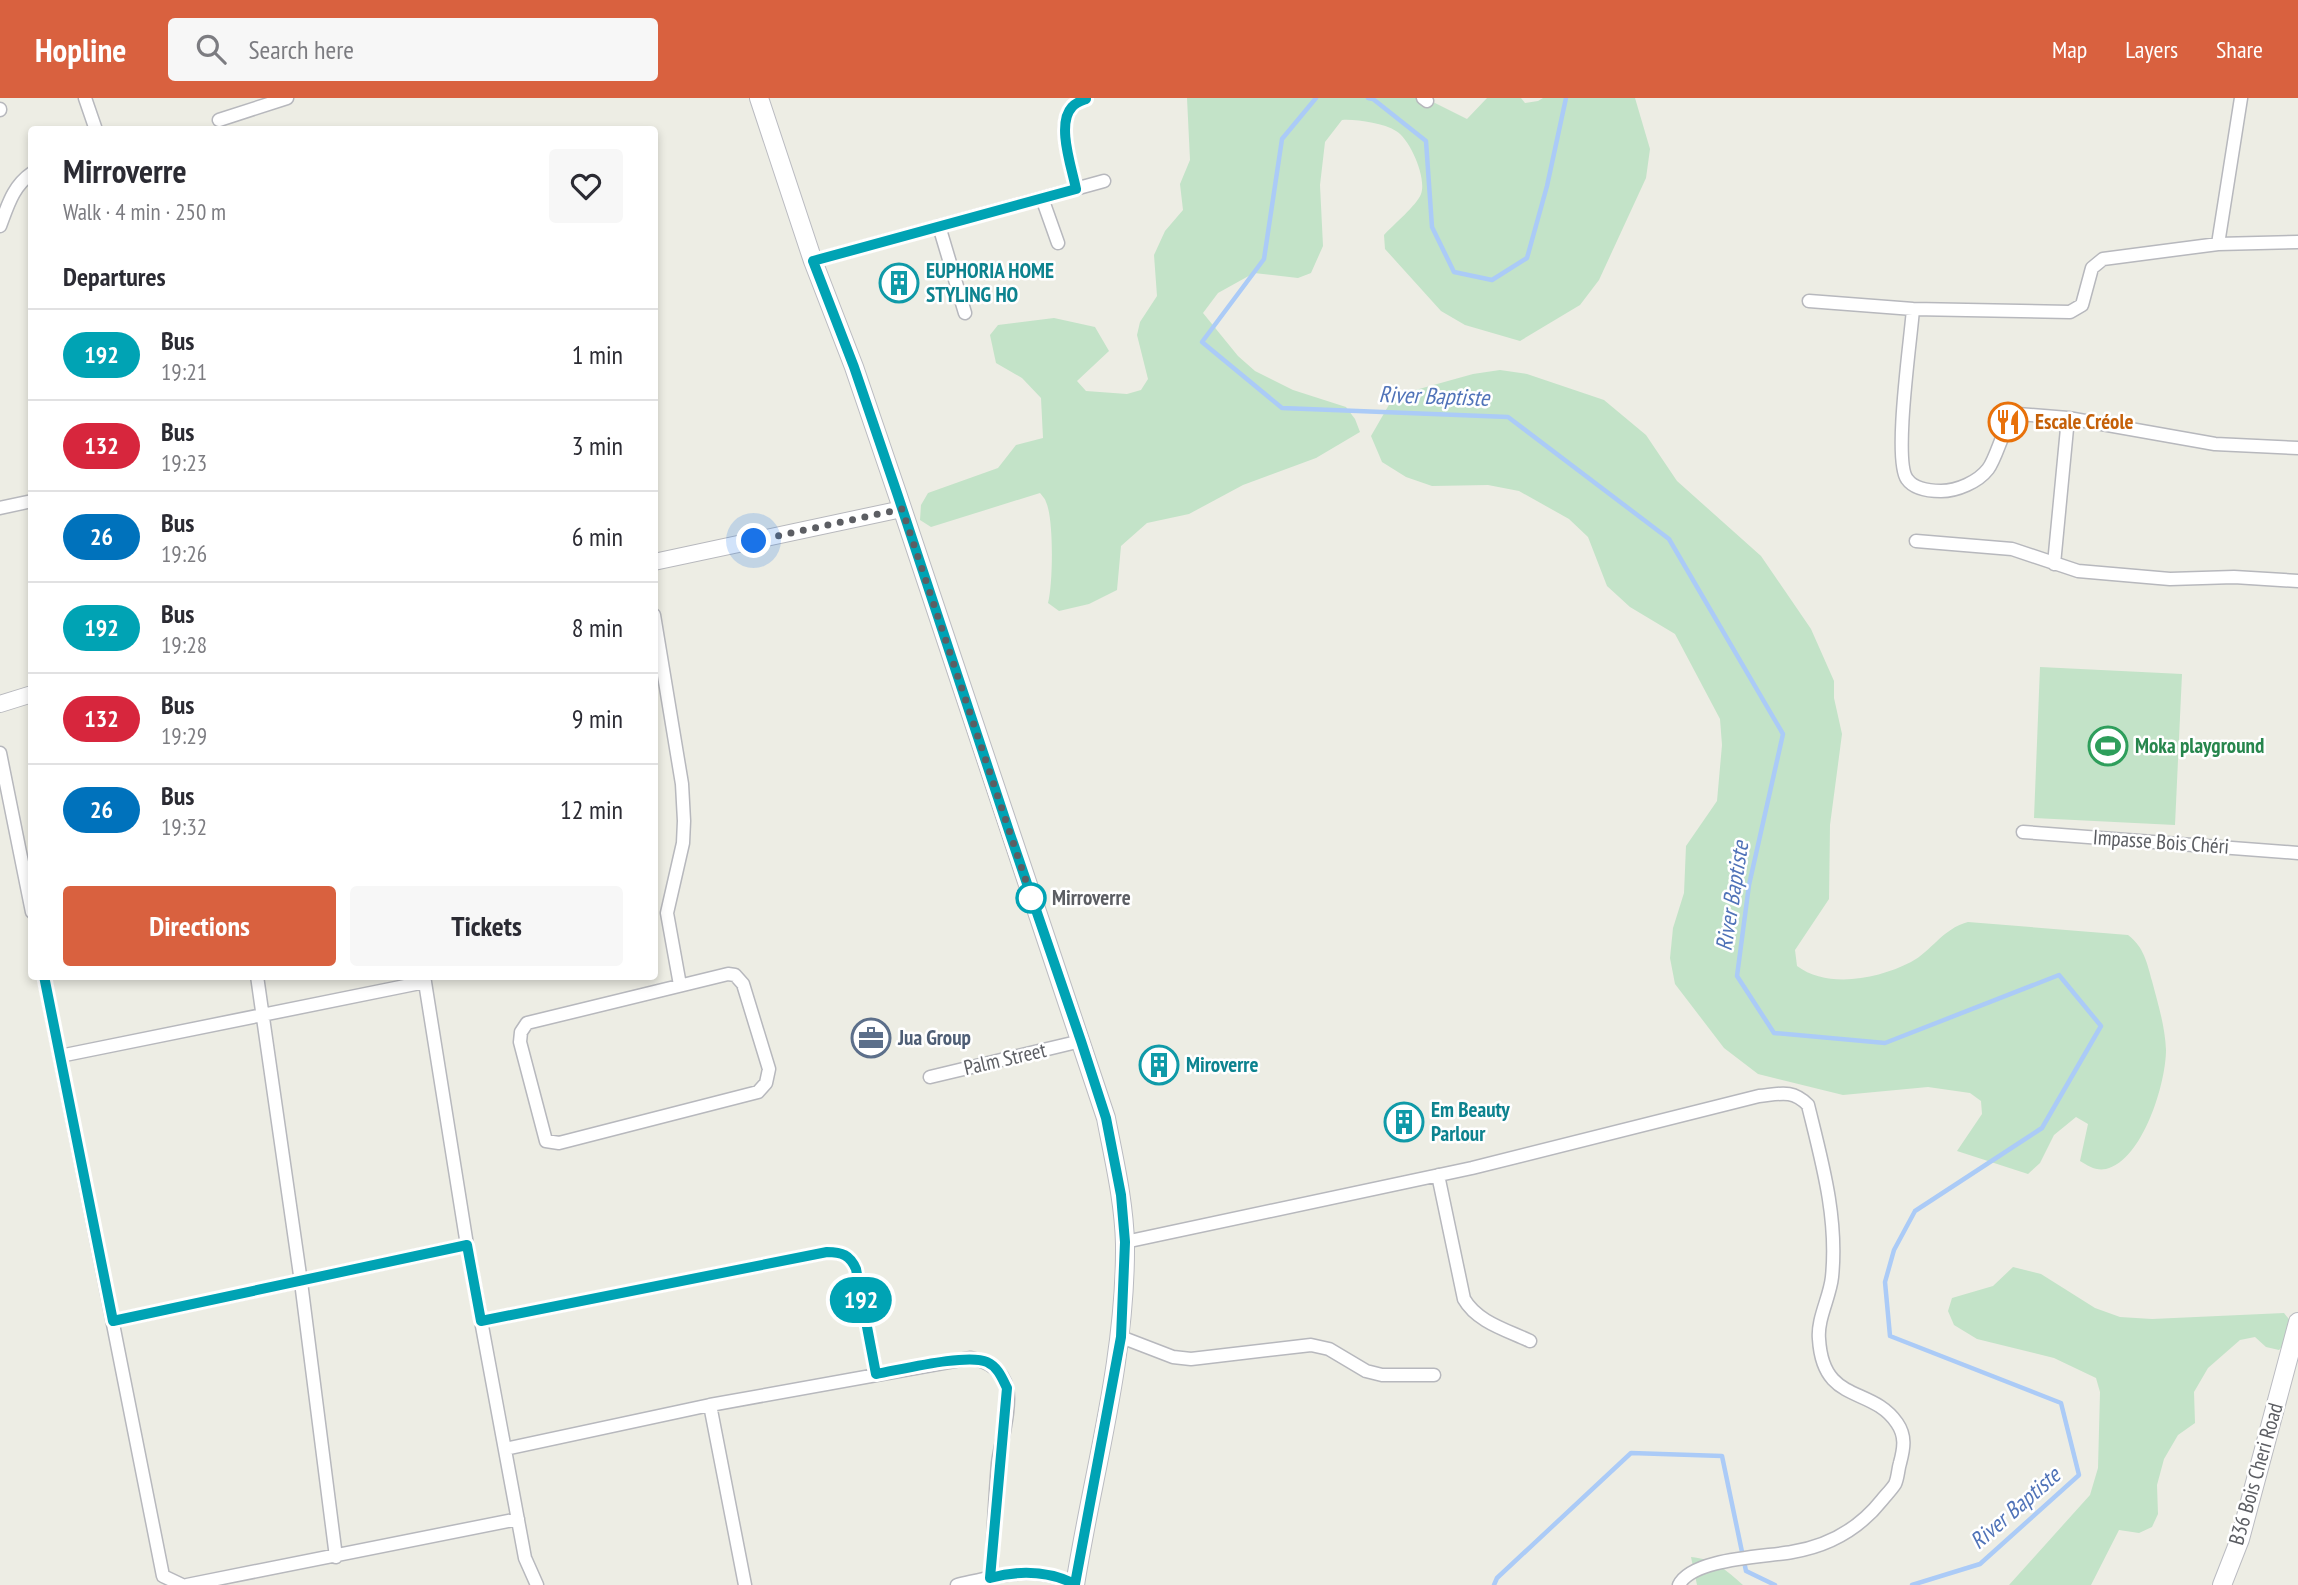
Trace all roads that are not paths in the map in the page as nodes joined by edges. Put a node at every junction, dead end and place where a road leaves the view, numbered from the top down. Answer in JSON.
{"nodes":[{"id":1,"x":85,"y":98,"type":"edge"},
{"id":2,"x":287,"y":98,"type":"edge"},
{"id":3,"x":759,"y":98,"type":"edge"},
{"id":4,"x":2241,"y":98,"type":"edge"},
{"id":5,"x":1086,"y":99,"type":"edge"},
{"id":6,"x":219,"y":121,"type":"dead end"},
{"id":7,"x":95,"y":126,"type":"edge"},
{"id":8,"x":28,"y":176,"type":"edge"},
{"id":9,"x":1104,"y":181,"type":"dead end"},
{"id":10,"x":1076,"y":189,"type":"junction"},
{"id":11,"x":1042,"y":198,"type":"junction"},
{"id":12,"x":0,"y":226,"type":"edge"},
{"id":13,"x":939,"y":226,"type":"junction"},
{"id":14,"x":2298,"y":242,"type":"edge"},
{"id":15,"x":1058,"y":243,"type":"dead end"},
{"id":16,"x":2218,"y":244,"type":"junction"},
{"id":17,"x":813,"y":261,"type":"junction"},
{"id":18,"x":1809,"y":301,"type":"dead end"},
{"id":19,"x":1913,"y":309,"type":"junction"},
{"id":20,"x":965,"y":313,"type":"dead end"},
{"id":21,"x":2068,"y":418,"type":"junction"},
{"id":22,"x":2298,"y":448,"type":"edge"},
{"id":23,"x":28,"y":502,"type":"edge"},
{"id":24,"x":0,"y":508,"type":"edge"},
{"id":25,"x":902,"y":509,"type":"junction"},
{"id":26,"x":1916,"y":541,"type":"dead end"},
{"id":27,"x":658,"y":561,"type":"edge"},
{"id":28,"x":2054,"y":564,"type":"junction"},
{"id":29,"x":2298,"y":581,"type":"edge"},
{"id":30,"x":658,"y":639,"type":"edge"},
{"id":31,"x":28,"y":695,"type":"edge"},
{"id":32,"x":0,"y":704,"type":"edge"},
{"id":33,"x":0,"y":753,"type":"edge"},
{"id":34,"x":2023,"y":832,"type":"dead end"},
{"id":35,"x":2298,"y":853,"type":"edge"},
{"id":36,"x":28,"y":892,"type":"edge"},
{"id":37,"x":661,"y":915,"type":"edge"},
{"id":38,"x":45,"y":980,"type":"edge"},
{"id":39,"x":257,"y":980,"type":"edge"},
{"id":40,"x":420,"y":980,"type":"edge"},
{"id":41,"x":425,"y":980,"type":"edge"},
{"id":42,"x":680,"y":985,"type":"junction"},
{"id":43,"x":261,"y":1015,"type":"junction"},
{"id":44,"x":1081,"y":1041,"type":"junction"},
{"id":45,"x":60,"y":1056,"type":"junction"},
{"id":46,"x":930,"y":1077,"type":"dead end"},
{"id":47,"x":1438,"y":1175,"type":"junction"},
{"id":48,"x":1125,"y":1242,"type":"junction"},
{"id":49,"x":467,"y":1245,"type":"junction"},
{"id":50,"x":301,"y":1282,"type":"junction"},
{"id":51,"x":113,"y":1321,"type":"junction"},
{"id":52,"x":481,"y":1321,"type":"junction"},
{"id":53,"x":2298,"y":1322,"type":"edge"},
{"id":54,"x":1121,"y":1337,"type":"junction"},
{"id":55,"x":1530,"y":1341,"type":"dead end"},
{"id":56,"x":876,"y":1374,"type":"junction"},
{"id":57,"x":1434,"y":1375,"type":"dead end"},
{"id":58,"x":710,"y":1405,"type":"junction"},
{"id":59,"x":505,"y":1449,"type":"junction"},
{"id":60,"x":518,"y":1519,"type":"junction"},
{"id":61,"x":336,"y":1557,"type":"junction"},
{"id":62,"x":990,"y":1578,"type":"junction"},
{"id":63,"x":184,"y":1585,"type":"edge"},
{"id":64,"x":537,"y":1585,"type":"edge"},
{"id":65,"x":745,"y":1585,"type":"edge"},
{"id":66,"x":957,"y":1585,"type":"edge"},
{"id":67,"x":1008,"y":1585,"type":"edge"},
{"id":68,"x":1073,"y":1585,"type":"edge"},
{"id":69,"x":1679,"y":1585,"type":"edge"},
{"id":70,"x":2222,"y":1585,"type":"edge"}],
"edges":[{"from":1,"to":7,"type":"street"},
{"from":2,"to":6,"type":"street"},
{"from":3,"to":17,"type":"main road"},
{"from":4,"to":16,"type":"street"},
{"from":5,"to":10,"type":"street"},
{"from":8,"to":12,"type":"street"},
{"from":9,"to":10,"type":"street"},
{"from":10,"to":11,"type":"street"},
{"from":11,"to":13,"type":"street"},
{"from":11,"to":15,"type":"street"},
{"from":13,"to":17,"type":"street"},
{"from":13,"to":20,"type":"street"},
{"from":14,"to":16,"type":"street"},
{"from":16,"to":19,"type":"street"},
{"from":17,"to":25,"type":"main road"},
{"from":18,"to":19,"type":"street"},
{"from":19,"to":21,"type":"street"},
{"from":21,"to":22,"type":"street"},
{"from":21,"to":28,"type":"street"},
{"from":23,"to":24,"type":"street"},
{"from":25,"to":27,"type":"street"},
{"from":25,"to":44,"type":"main road"},
{"from":26,"to":28,"type":"street"},
{"from":28,"to":29,"type":"street"},
{"from":30,"to":37,"type":"street"},
{"from":31,"to":32,"type":"street"},
{"from":33,"to":36,"type":"street"},
{"from":34,"to":35,"type":"street","name":"Impasse Bois Chéri"},
{"from":37,"to":42,"type":"street"},
{"from":38,"to":45,"type":"street"},
{"from":39,"to":43,"type":"street"},
{"from":40,"to":43,"type":"street"},
{"from":41,"to":49,"type":"street"},
{"from":42,"to":42,"type":"street"},
{"from":43,"to":45,"type":"street"},
{"from":43,"to":50,"type":"street"},
{"from":44,"to":46,"type":"street","name":"Palm Street"},
{"from":44,"to":48,"type":"main road"},
{"from":45,"to":51,"type":"street"},
{"from":47,"to":48,"type":"street"},
{"from":47,"to":55,"type":"street"},
{"from":47,"to":69,"type":"street"},
{"from":48,"to":54,"type":"main road"},
{"from":49,"to":50,"type":"street"},
{"from":49,"to":52,"type":"street"},
{"from":50,"to":51,"type":"street"},
{"from":50,"to":61,"type":"street"},
{"from":51,"to":63,"type":"street"},
{"from":52,"to":56,"type":"street"},
{"from":52,"to":59,"type":"street"},
{"from":53,"to":70,"type":"main road","name":"B36 Bois Cheri Road"},
{"from":54,"to":57,"type":"street"},
{"from":54,"to":68,"type":"main road"},
{"from":56,"to":58,"type":"street"},
{"from":56,"to":62,"type":"street"},
{"from":58,"to":59,"type":"street"},
{"from":58,"to":65,"type":"street"},
{"from":59,"to":60,"type":"street"},
{"from":60,"to":61,"type":"street"},
{"from":60,"to":64,"type":"street"},
{"from":61,"to":63,"type":"street"},
{"from":62,"to":66,"type":"street"},
{"from":62,"to":67,"type":"street"},
{"from":62,"to":68,"type":"street"}]}
